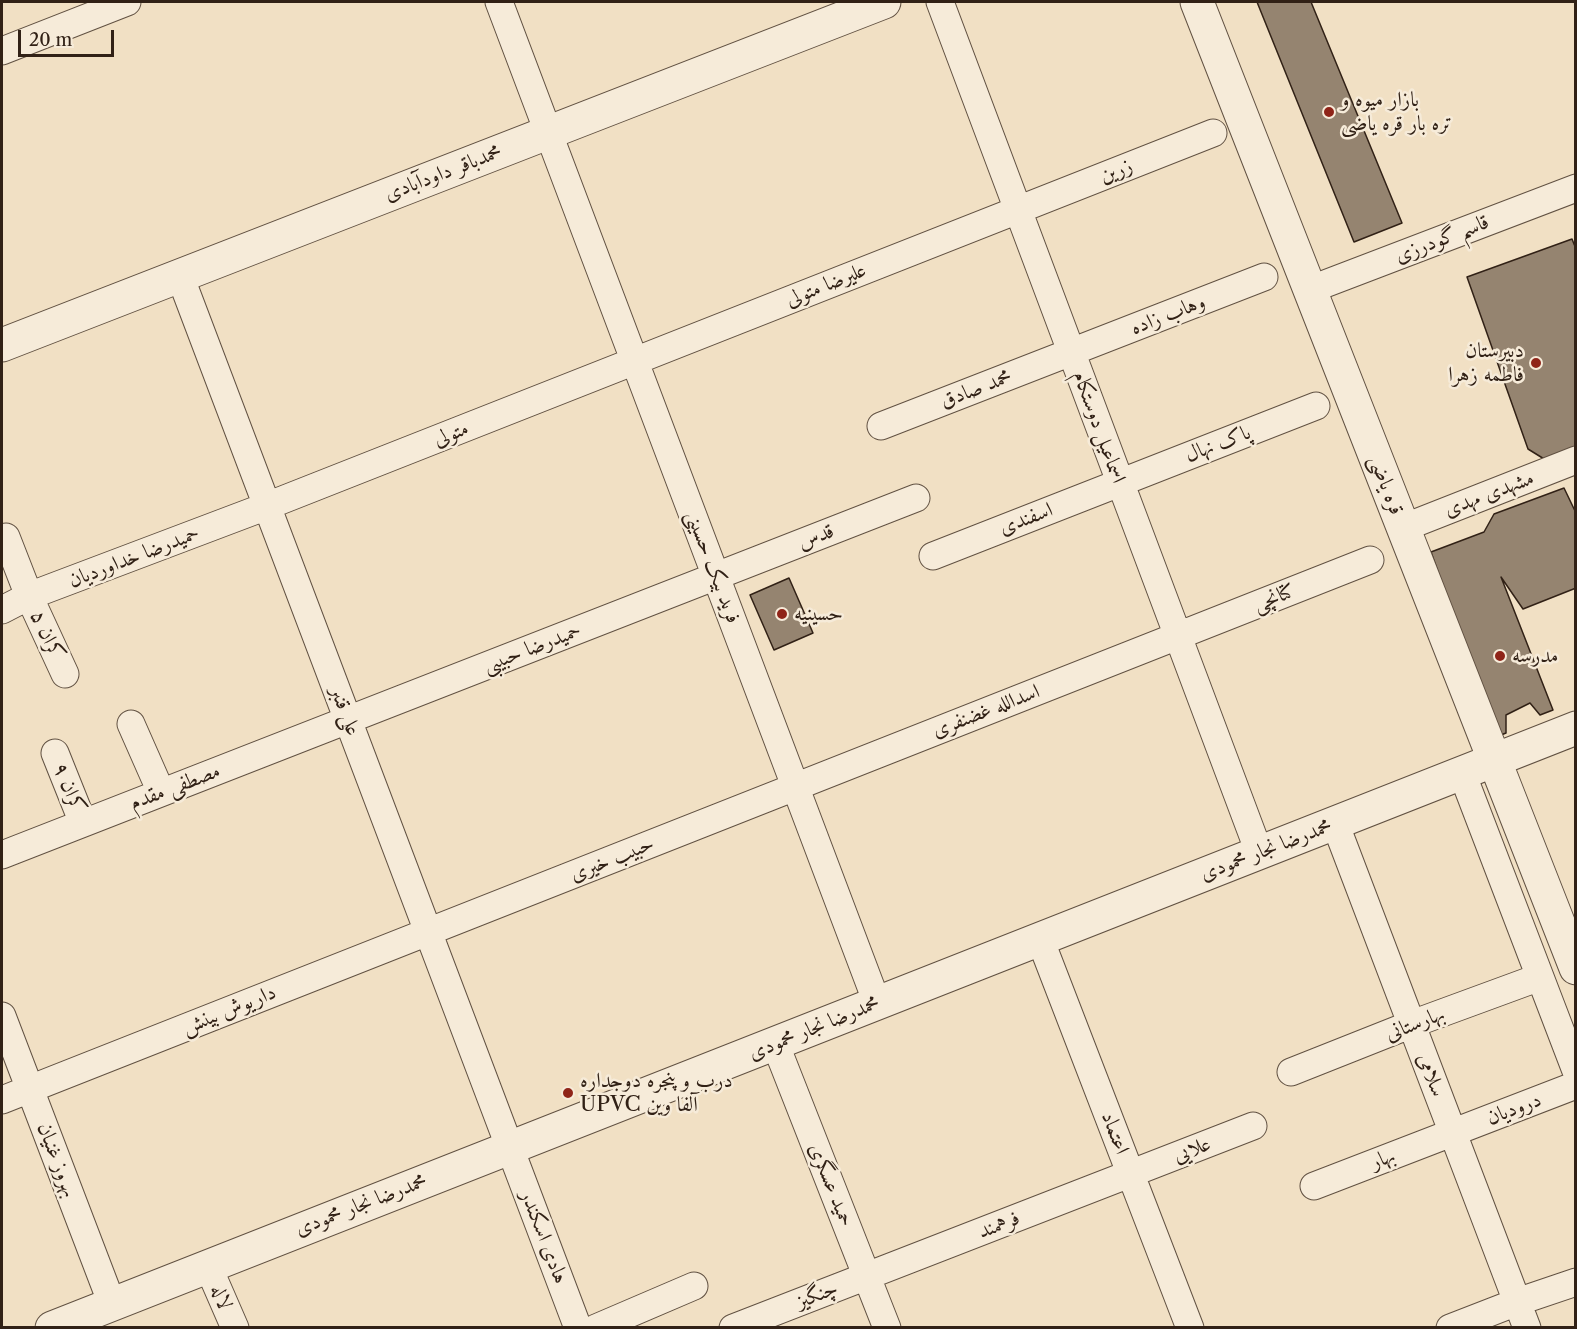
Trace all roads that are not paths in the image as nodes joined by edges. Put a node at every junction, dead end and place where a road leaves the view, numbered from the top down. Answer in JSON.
{"nodes":[{"id":1,"x":127,"y":2,"type":"edge"},
{"id":2,"x":499,"y":2,"type":"edge"},
{"id":3,"x":884,"y":2,"type":"edge"},
{"id":4,"x":940,"y":2,"type":"edge"},
{"id":5,"x":1197,"y":2,"type":"edge"},
{"id":6,"x":2,"y":51,"type":"edge"},
{"id":7,"x":548,"y":132,"type":"junction"},
{"id":8,"x":1213,"y":133,"type":"dead end"},
{"id":9,"x":1575,"y":188,"type":"edge"},
{"id":10,"x":1018,"y":210,"type":"junction"},
{"id":11,"x":180,"y":276,"type":"junction"},
{"id":12,"x":1264,"y":277,"type":"dead end"},
{"id":13,"x":1310,"y":290,"type":"junction"},
{"id":14,"x":2,"y":345,"type":"edge"},
{"id":15,"x":1071,"y":352,"type":"junction"},
{"id":16,"x":634,"y":361,"type":"junction"},
{"id":17,"x":1316,"y":406,"type":"dead end"},
{"id":18,"x":881,"y":426,"type":"dead end"},
{"id":19,"x":1575,"y":460,"type":"edge"},
{"id":20,"x":1120,"y":483,"type":"junction"},
{"id":21,"x":916,"y":498,"type":"dead end"},
{"id":22,"x":267,"y":506,"type":"junction"},
{"id":23,"x":1403,"y":528,"type":"junction"},
{"id":24,"x":6,"y":537,"type":"dead end"},
{"id":25,"x":933,"y":556,"type":"dead end"},
{"id":26,"x":1370,"y":560,"type":"dead end"},
{"id":27,"x":716,"y":576,"type":"junction"},
{"id":28,"x":29,"y":596,"type":"junction"},
{"id":29,"x":2,"y":610,"type":"edge"},
{"id":30,"x":1178,"y":636,"type":"junction"},
{"id":31,"x":65,"y":674,"type":"dead end"},
{"id":32,"x":348,"y":720,"type":"junction"},
{"id":33,"x":131,"y":724,"type":"dead end"},
{"id":34,"x":1575,"y":728,"type":"edge"},
{"id":35,"x":55,"y":753,"type":"dead end"},
{"id":36,"x":1494,"y":760,"type":"junction"},
{"id":37,"x":1462,"y":773,"type":"junction"},
{"id":38,"x":795,"y":786,"type":"junction"},
{"id":39,"x":161,"y":792,"type":"junction"},
{"id":40,"x":83,"y":823,"type":"junction"},
{"id":41,"x":1335,"y":823,"type":"junction"},
{"id":42,"x":1258,"y":852,"type":"junction"},
{"id":43,"x":2,"y":855,"type":"edge"},
{"id":44,"x":428,"y":931,"type":"junction"},
{"id":45,"x":1040,"y":939,"type":"junction"},
{"id":46,"x":1575,"y":968,"type":"edge"},
{"id":47,"x":1540,"y":977,"type":"junction"},
{"id":48,"x":877,"y":1003,"type":"junction"},
{"id":49,"x":2,"y":1016,"type":"edge"},
{"id":50,"x":1412,"y":1024,"type":"junction"},
{"id":51,"x":775,"y":1043,"type":"junction"},
{"id":52,"x":1575,"y":1071,"type":"edge"},
{"id":53,"x":1291,"y":1072,"type":"dead end"},
{"id":54,"x":1575,"y":1085,"type":"edge"},
{"id":55,"x":30,"y":1089,"type":"junction"},
{"id":56,"x":2,"y":1100,"type":"edge"},
{"id":57,"x":1253,"y":1126,"type":"dead end"},
{"id":58,"x":1452,"y":1133,"type":"junction"},
{"id":59,"x":510,"y":1147,"type":"junction"},
{"id":60,"x":1130,"y":1174,"type":"junction"},
{"id":61,"x":1314,"y":1186,"type":"dead end"},
{"id":62,"x":208,"y":1266,"type":"junction"},
{"id":63,"x":867,"y":1276,"type":"junction"},
{"id":64,"x":1575,"y":1282,"type":"edge"},
{"id":65,"x":694,"y":1286,"type":"dead end"},
{"id":66,"x":1517,"y":1302,"type":"junction"},
{"id":67,"x":112,"y":1304,"type":"junction"},
{"id":68,"x":52,"y":1328,"type":"edge"},
{"id":69,"x":235,"y":1328,"type":"edge"},
{"id":70,"x":578,"y":1328,"type":"edge"},
{"id":71,"x":596,"y":1328,"type":"edge"},
{"id":72,"x":733,"y":1328,"type":"edge"},
{"id":73,"x":887,"y":1328,"type":"edge"},
{"id":74,"x":1190,"y":1328,"type":"edge"},
{"id":75,"x":1450,"y":1328,"type":"edge"},
{"id":76,"x":1527,"y":1328,"type":"edge"}],
"edges":[{"from":1,"to":6,"type":"street"},
{"from":2,"to":7,"type":"street","name":"فرید بیک حسینی"},
{"from":3,"to":7,"type":"street","name":"محمدباقر داودآبادی"},
{"from":4,"to":10,"type":"street","name":"اسماعیل دوستکام"},
{"from":5,"to":13,"type":"street","name":"قره یاضی"},
{"from":7,"to":11,"type":"street","name":"محمدباقر داودآبادی"},
{"from":7,"to":16,"type":"street","name":"فرید بیک حسینی"},
{"from":8,"to":10,"type":"street","name":"زرین"},
{"from":9,"to":13,"type":"street","name":"قاسم گودرزی"},
{"from":10,"to":15,"type":"street","name":"اسماعیل دوستکام"},
{"from":10,"to":16,"type":"street","name":"علیرضا متولی"},
{"from":11,"to":14,"type":"street","name":"محمدباقر داودآبادی"},
{"from":11,"to":22,"type":"street","name":"علی قنبر"},
{"from":12,"to":15,"type":"street","name":"وهاب زاده"},
{"from":13,"to":23,"type":"street","name":"قره یاضی"},
{"from":15,"to":18,"type":"street","name":"محمد صادق"},
{"from":15,"to":20,"type":"street","name":"اسماعیل دوستکام"},
{"from":16,"to":22,"type":"street","name":"متولی"},
{"from":16,"to":27,"type":"street","name":"فرید بیک حسینی"},
{"from":17,"to":20,"type":"street","name":"پاک نهال"},
{"from":19,"to":23,"type":"street","name":"مشهدی مهدی"},
{"from":20,"to":25,"type":"street","name":"اسفندی"},
{"from":20,"to":30,"type":"street","name":"اسماعیل دوستکام"},
{"from":21,"to":27,"type":"street","name":"قدس"},
{"from":22,"to":28,"type":"street","name":"حمیدرضا خداوردیان"},
{"from":22,"to":32,"type":"street","name":"علی قنبر"},
{"from":23,"to":36,"type":"street","name":"قره یاضی"},
{"from":24,"to":28,"type":"street","name":"کران ۵"},
{"from":26,"to":30,"type":"street","name":"کتانچی"},
{"from":27,"to":32,"type":"street","name":"حمیدرضا حبیبی"},
{"from":27,"to":38,"type":"street","name":"فرید بیک حسینی"},
{"from":28,"to":29,"type":"street","name":"حمیدرضا خداوردیان"},
{"from":28,"to":31,"type":"street","name":"کران ۵"},
{"from":30,"to":38,"type":"street","name":"اسدالله غضنفری"},
{"from":30,"to":42,"type":"street","name":"اسماعیل دوستکام"},
{"from":32,"to":39,"type":"street","name":"مصطفی مقدم"},
{"from":32,"to":44,"type":"street","name":"علی قنبر"},
{"from":33,"to":39,"type":"street"},
{"from":34,"to":36,"type":"street","name":"محمدرضا نجار محمودی"},
{"from":35,"to":40,"type":"street","name":"کران ۹"},
{"from":36,"to":37,"type":"street","name":"محمدرضا نجار محمودی"},
{"from":36,"to":46,"type":"street","name":"قره یاضی"},
{"from":37,"to":41,"type":"street","name":"محمدرضا نجار محمودی"},
{"from":37,"to":47,"type":"street"},
{"from":38,"to":44,"type":"street","name":"حبیب خیری"},
{"from":38,"to":48,"type":"street","name":"فرید بیک حسینی"},
{"from":39,"to":40,"type":"street","name":"مصطفی مقدم"},
{"from":40,"to":43,"type":"street","name":"مصطفی مقدم"},
{"from":41,"to":42,"type":"street","name":"محمدرضا نجار محمودی"},
{"from":41,"to":50,"type":"street","name":"سلامی"},
{"from":42,"to":45,"type":"street","name":"محمدرضا نجار محمودی"},
{"from":44,"to":55,"type":"street","name":"داریوش بینش"},
{"from":44,"to":59,"type":"street","name":"علی قنبر"},
{"from":45,"to":48,"type":"street","name":"محمدرضا نجار محمودی"},
{"from":45,"to":60,"type":"street","name":"اعتماد"},
{"from":47,"to":50,"type":"street","name":"بهارستانی"},
{"from":47,"to":52,"type":"street"},
{"from":48,"to":51,"type":"street","name":"محمدرضا نجار محمودی"},
{"from":49,"to":55,"type":"street","name":"بهروز غنیان"},
{"from":50,"to":53,"type":"street","name":"بهارستانی"},
{"from":50,"to":58,"type":"street","name":"سلامی"},
{"from":51,"to":59,"type":"street","name":"محمدرضا نجار محمودی"},
{"from":51,"to":63,"type":"street","name":"حمید عسگری"},
{"from":54,"to":58,"type":"street","name":"درودیان"},
{"from":55,"to":56,"type":"street","name":"داریوش بینش"},
{"from":55,"to":67,"type":"street","name":"بهروز غنیان"},
{"from":57,"to":60,"type":"street","name":"علایی"},
{"from":58,"to":61,"type":"street","name":"بهار"},
{"from":58,"to":66,"type":"street","name":"سلامی"},
{"from":59,"to":62,"type":"street","name":"محمدرضا نجار محمودی"},
{"from":59,"to":70,"type":"street","name":"هادی اسکندر"},
{"from":60,"to":63,"type":"street","name":"فرهمند"},
{"from":60,"to":74,"type":"street","name":"اعتماد"},
{"from":62,"to":67,"type":"street","name":"محمدرضا نجار محمودی"},
{"from":62,"to":69,"type":"street","name":"لاله"},
{"from":63,"to":72,"type":"street","name":"چنگیز"},
{"from":63,"to":73,"type":"street","name":"حمید عسگری"},
{"from":64,"to":66,"type":"street"},
{"from":65,"to":71,"type":"street"},
{"from":66,"to":75,"type":"street"},
{"from":66,"to":76,"type":"street","name":"سلامی"},
{"from":67,"to":68,"type":"street","name":"محمدرضا نجار محمودی"}]}
